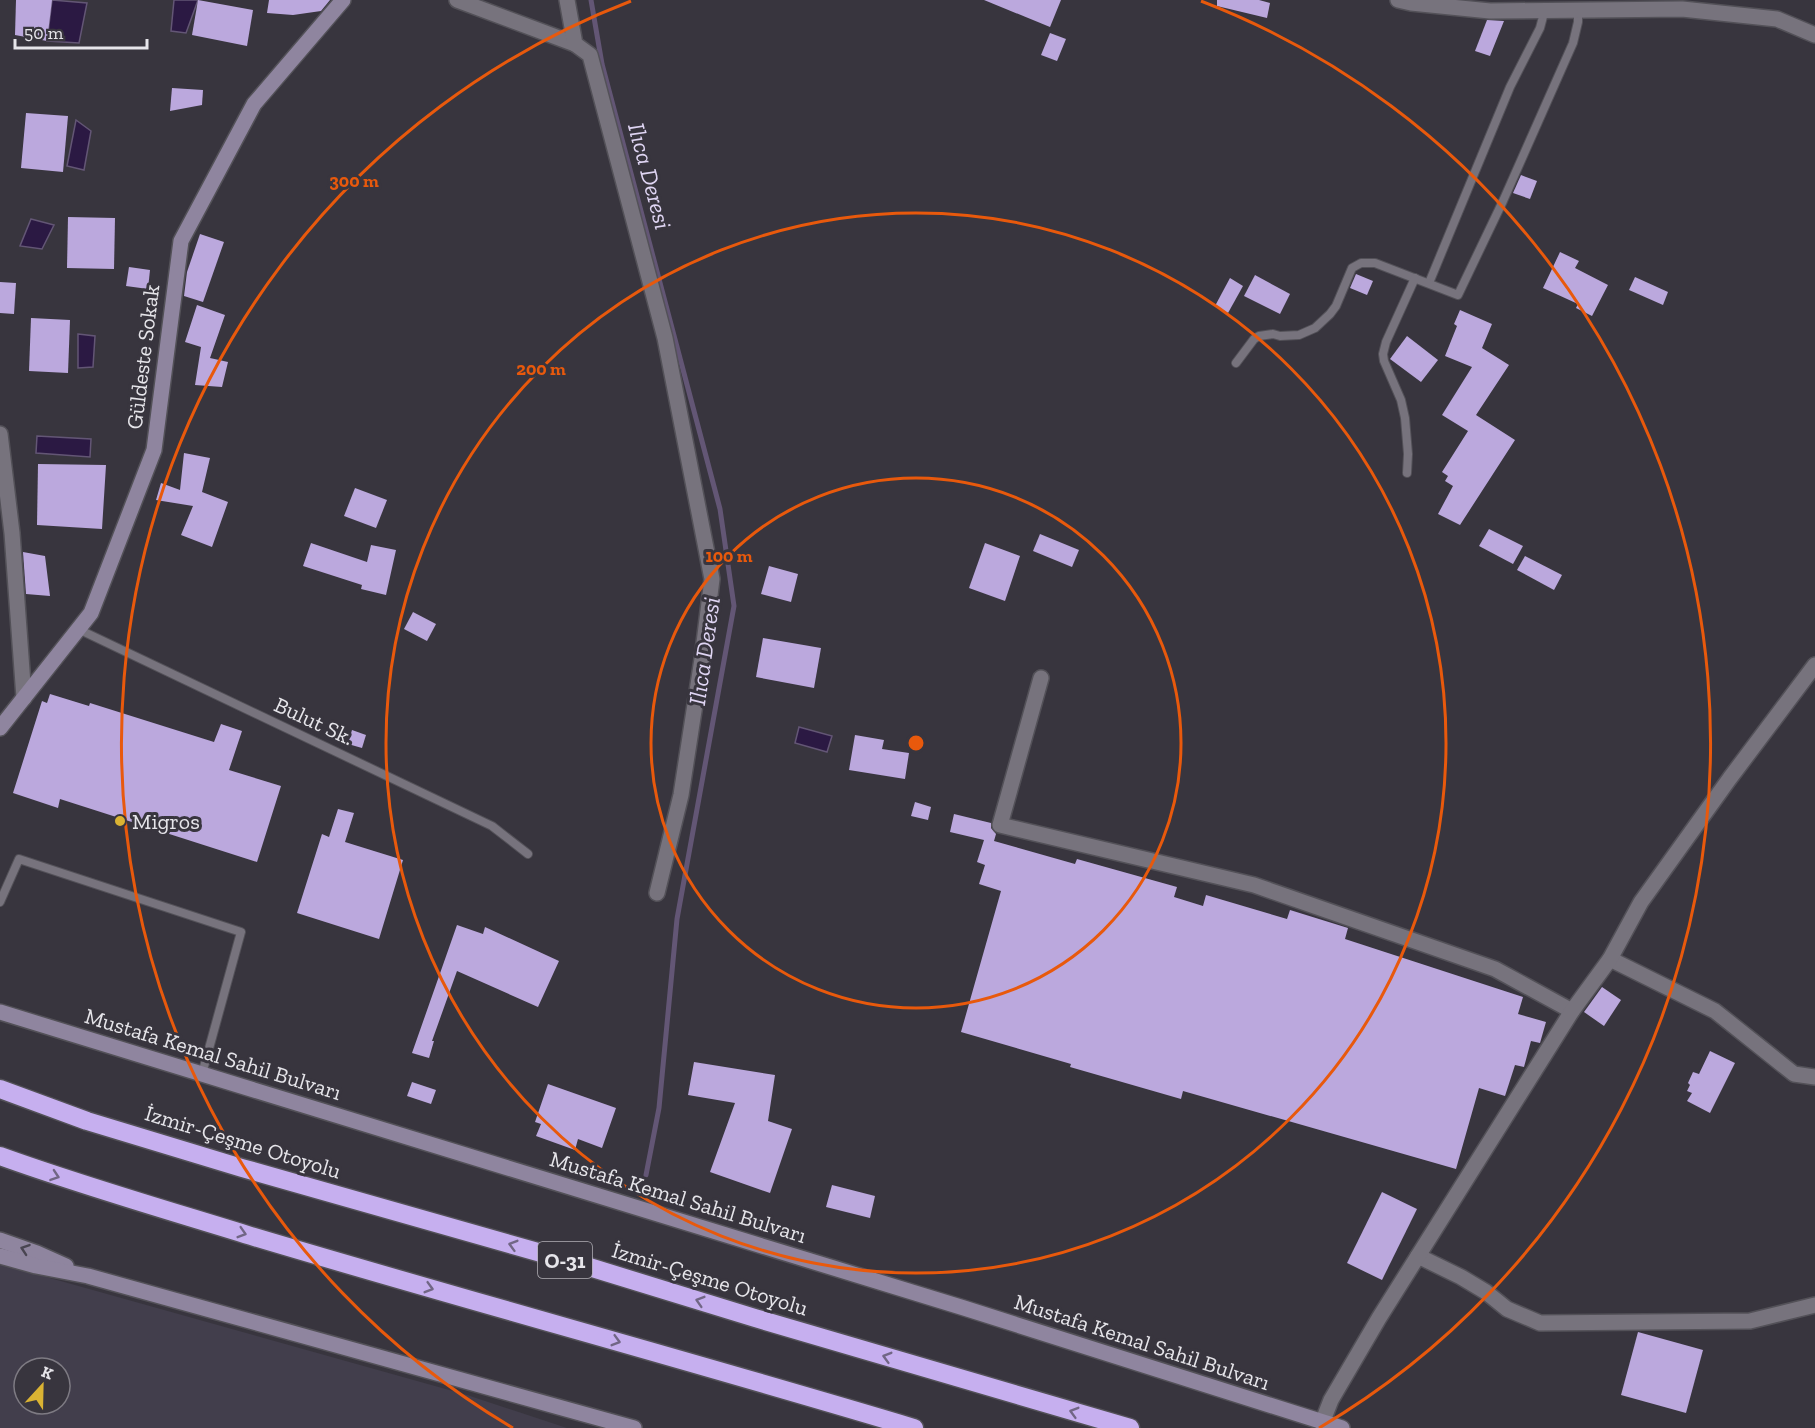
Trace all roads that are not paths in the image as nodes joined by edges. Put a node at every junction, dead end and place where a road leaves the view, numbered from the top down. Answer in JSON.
{"nodes":[{"id":1,"x":343,"y":0,"type":"edge"},
{"id":2,"x":457,"y":0,"type":"edge"},
{"id":3,"x":567,"y":0,"type":"edge"},
{"id":4,"x":1398,"y":0,"type":"edge"},
{"id":5,"x":1545,"y":9,"type":"junction"},
{"id":6,"x":1578,"y":9,"type":"junction"},
{"id":7,"x":1815,"y":35,"type":"edge"},
{"id":8,"x":575,"y":44,"type":"junction"},
{"id":9,"x":1415,"y":278,"type":"junction"},
{"id":10,"x":1429,"y":283,"type":"junction"},
{"id":11,"x":1236,"y":363,"type":"dead end"},
{"id":12,"x":0,"y":434,"type":"edge"},
{"id":13,"x":1407,"y":473,"type":"dead end"},
{"id":14,"x":78,"y":628,"type":"junction"},
{"id":15,"x":1815,"y":665,"type":"edge"},
{"id":16,"x":1041,"y":678,"type":"dead end"},
{"id":17,"x":24,"y":698,"type":"junction"},
{"id":18,"x":0,"y":728,"type":"edge"},
{"id":19,"x":528,"y":854,"type":"dead end"},
{"id":20,"x":657,"y":892,"type":"dead end"},
{"id":21,"x":0,"y":902,"type":"edge"},
{"id":22,"x":1610,"y":959,"type":"junction"},
{"id":23,"x":1572,"y":1011,"type":"junction"},
{"id":24,"x":0,"y":1012,"type":"edge"},
{"id":25,"x":202,"y":1074,"type":"junction"},
{"id":26,"x":1815,"y":1077,"type":"edge"},
{"id":27,"x":0,"y":1089,"type":"edge"},
{"id":28,"x":0,"y":1156,"type":"edge"},
{"id":29,"x":0,"y":1240,"type":"edge"},
{"id":30,"x":0,"y":1256,"type":"edge"},
{"id":31,"x":1418,"y":1256,"type":"junction"},
{"id":32,"x":88,"y":1276,"type":"junction"},
{"id":33,"x":1815,"y":1305,"type":"edge"},
{"id":34,"x":1322,"y":1423,"type":"junction"},
{"id":35,"x":634,"y":1428,"type":"edge"},
{"id":36,"x":914,"y":1428,"type":"edge"},
{"id":37,"x":1130,"y":1428,"type":"edge"},
{"id":38,"x":1342,"y":1428,"type":"edge"}],
"edges":[{"from":1,"to":14,"type":"street","name":"Güldeste Sokak"},
{"from":2,"to":8,"type":"street"},
{"from":3,"to":8,"type":"street"},
{"from":4,"to":5,"type":"street"},
{"from":5,"to":6,"type":"street"},
{"from":5,"to":10,"type":"lane"},
{"from":6,"to":7,"type":"street"},
{"from":6,"to":10,"type":"lane"},
{"from":8,"to":20,"type":"street"},
{"from":9,"to":10,"type":"lane"},
{"from":9,"to":11,"type":"lane"},
{"from":9,"to":13,"type":"lane"},
{"from":12,"to":17,"type":"street"},
{"from":14,"to":17,"type":"street","name":"Güldeste Sokak"},
{"from":14,"to":19,"type":"lane","name":"Bulut Sk."},
{"from":15,"to":22,"type":"street"},
{"from":16,"to":23,"type":"street"},
{"from":17,"to":18,"type":"street","name":"Güldeste Sokak"},
{"from":21,"to":25,"type":"lane"},
{"from":22,"to":23,"type":"street"},
{"from":22,"to":26,"type":"street"},
{"from":23,"to":31,"type":"street"},
{"from":24,"to":25,"type":"street","name":"Mustafa Kemal Sahil Bulvarı"},
{"from":25,"to":34,"type":"street","name":"Mustafa Kemal Sahil Bulvarı"},
{"from":37,"to":27,"type":"highway","name":"İzmir-Çeşme Otoyolu","number":"O-31","one_way":true},
{"from":28,"to":36,"type":"highway","one_way":true},
{"from":32,"to":29,"type":"street","one_way":true},
{"from":30,"to":32,"type":"street"},
{"from":31,"to":33,"type":"street"},
{"from":31,"to":34,"type":"street"},
{"from":32,"to":35,"type":"street"},
{"from":34,"to":38,"type":"street","name":"Mustafa Kemal Sahil Bulvarı"}]}
